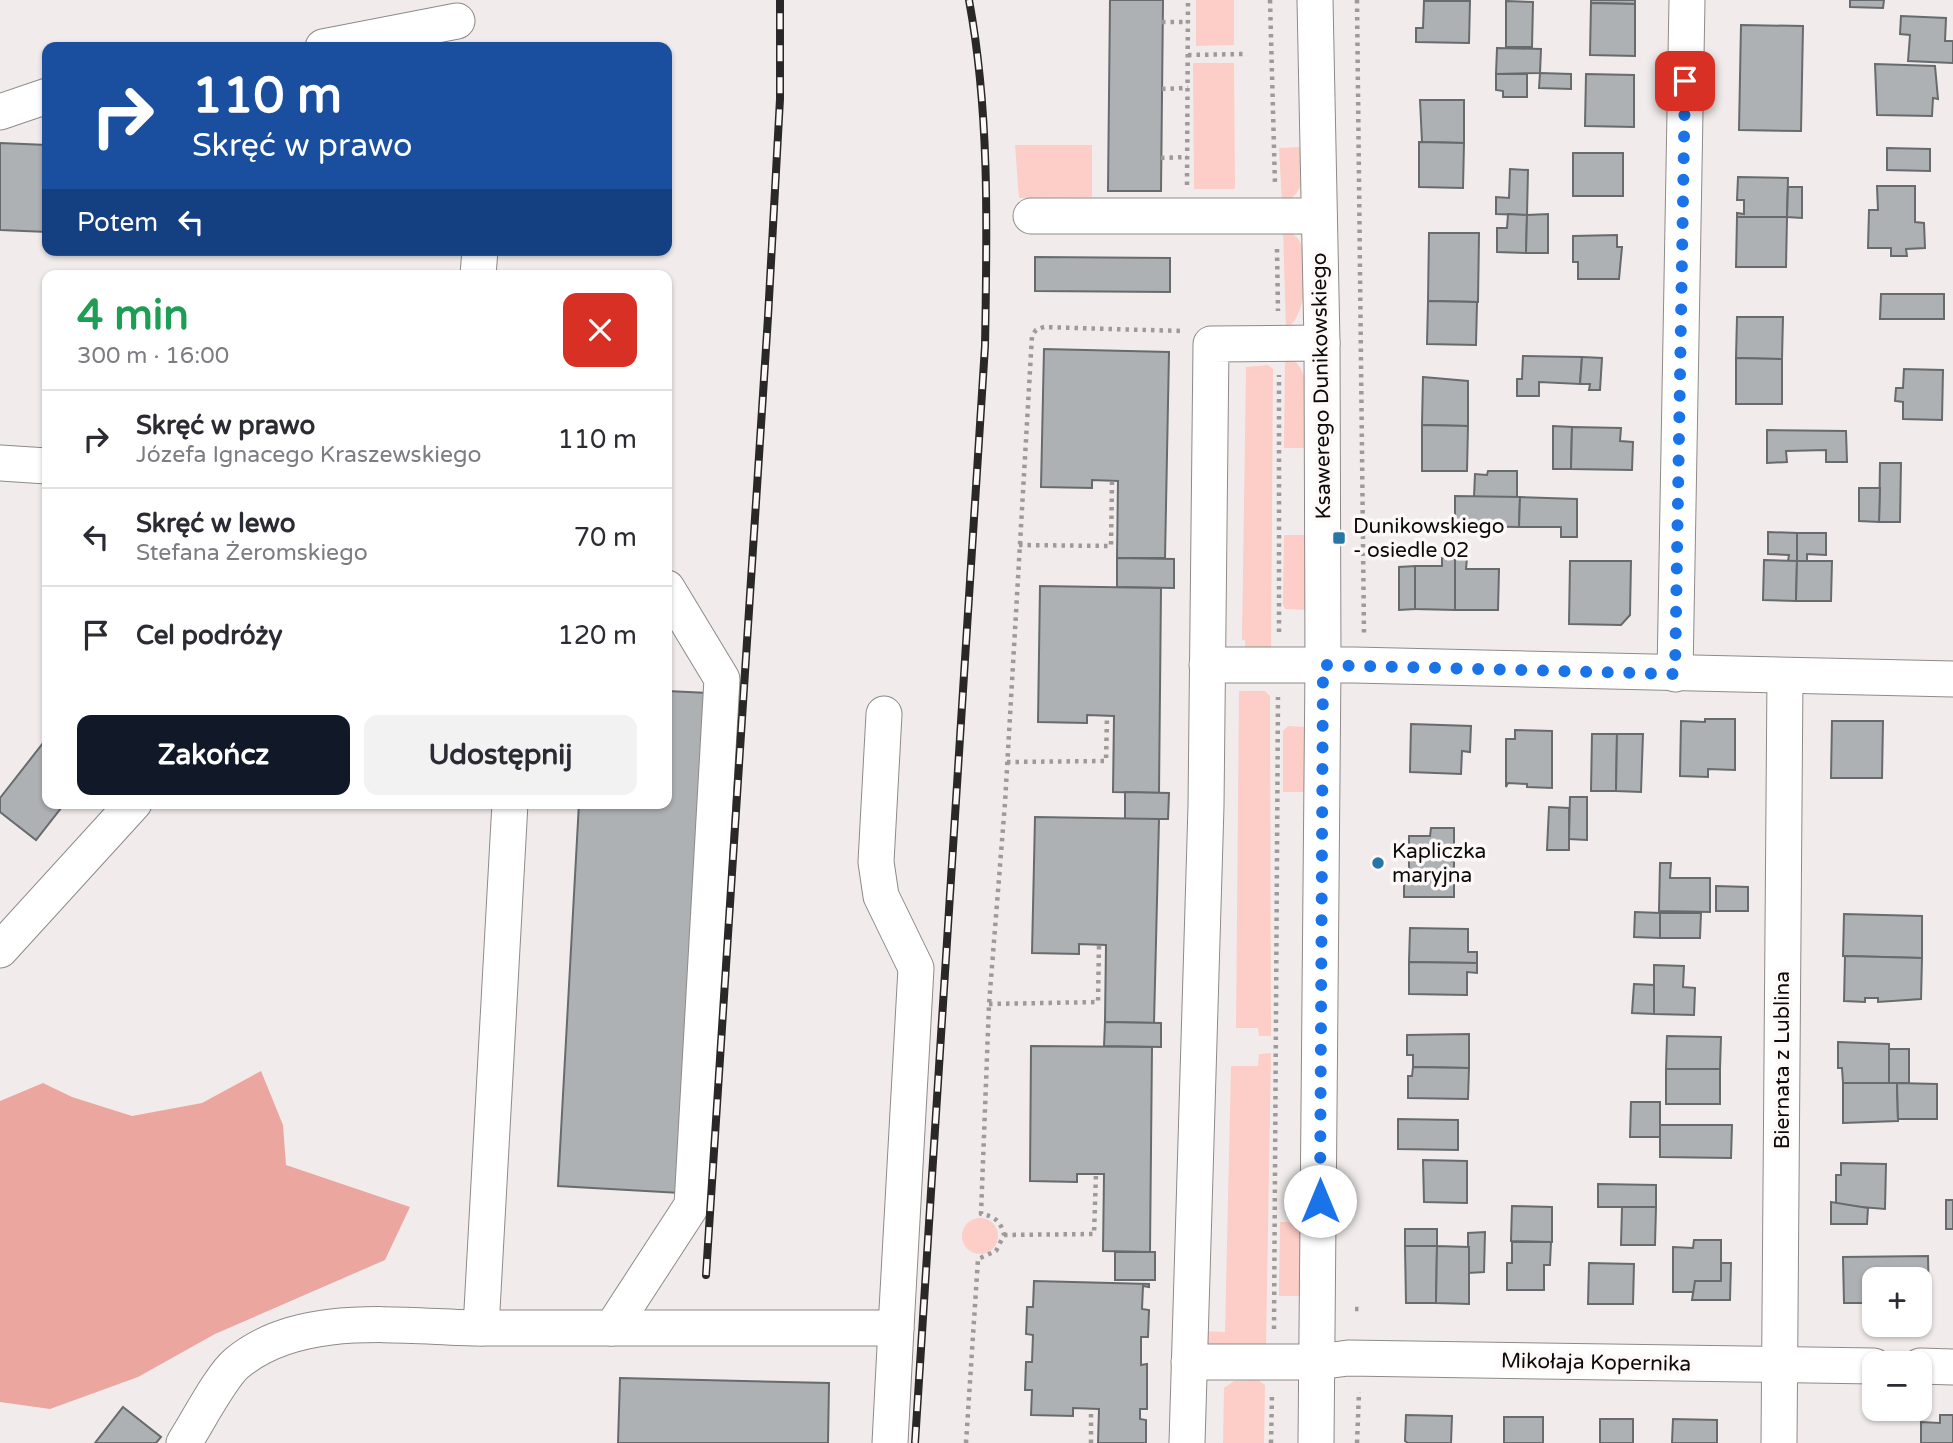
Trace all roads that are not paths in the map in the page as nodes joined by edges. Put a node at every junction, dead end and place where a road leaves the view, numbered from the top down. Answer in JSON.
{"nodes":[{"id":1,"x":1315,"y":0,"type":"edge"},
{"id":2,"x":1687,"y":0,"type":"edge"},
{"id":3,"x":456,"y":23,"type":"edge"},
{"id":4,"x":351,"y":42,"type":"edge"},
{"id":5,"x":42,"y":98,"type":"edge"},
{"id":6,"x":0,"y":112,"type":"edge"},
{"id":7,"x":1031,"y":216,"type":"dead end"},
{"id":8,"x":1320,"y":216,"type":"junction"},
{"id":9,"x":1322,"y":343,"type":"junction"},
{"id":10,"x":0,"y":463,"type":"edge"},
{"id":11,"x":42,"y":466,"type":"edge"},
{"id":12,"x":672,"y":596,"type":"edge"},
{"id":13,"x":1207,"y":664,"type":"junction"},
{"id":14,"x":1323,"y":665,"type":"junction"},
{"id":15,"x":1675,"y":674,"type":"junction"},
{"id":16,"x":1785,"y":676,"type":"junction"},
{"id":17,"x":1953,"y":679,"type":"edge"},
{"id":18,"x":884,"y":714,"type":"dead end"},
{"id":19,"x":129,"y":809,"type":"edge"},
{"id":20,"x":510,"y":809,"type":"edge"},
{"id":21,"x":0,"y":950,"type":"edge"},
{"id":22,"x":481,"y":1328,"type":"junction"},
{"id":23,"x":612,"y":1328,"type":"junction"},
{"id":24,"x":896,"y":1328,"type":"junction"},
{"id":25,"x":1189,"y":1362,"type":"junction"},
{"id":26,"x":1318,"y":1362,"type":"junction"},
{"id":27,"x":1780,"y":1364,"type":"junction"},
{"id":28,"x":1862,"y":1366,"type":"edge"},
{"id":29,"x":1932,"y":1366,"type":"edge"},
{"id":30,"x":1953,"y":1367,"type":"edge"},
{"id":31,"x":184,"y":1443,"type":"edge"},
{"id":32,"x":890,"y":1443,"type":"edge"},
{"id":33,"x":1187,"y":1443,"type":"edge"},
{"id":34,"x":1316,"y":1443,"type":"edge"},
{"id":35,"x":1779,"y":1443,"type":"edge"}],
"edges":[{"from":1,"to":8,"type":"street","name":"Ksawerego Dunikowskiego"},
{"from":2,"to":15,"type":"street"},
{"from":3,"to":4,"type":"street"},
{"from":5,"to":6,"type":"street"},
{"from":7,"to":8,"type":"street"},
{"from":8,"to":9,"type":"street","name":"Ksawerego Dunikowskiego"},
{"from":9,"to":13,"type":"street"},
{"from":9,"to":14,"type":"street","name":"Ksawerego Dunikowskiego"},
{"from":10,"to":11,"type":"street"},
{"from":12,"to":23,"type":"street"},
{"from":13,"to":14,"type":"street"},
{"from":13,"to":25,"type":"street"},
{"from":14,"to":15,"type":"street"},
{"from":14,"to":26,"type":"street","name":"Ksawerego Dunikowskiego"},
{"from":15,"to":16,"type":"street"},
{"from":16,"to":17,"type":"street"},
{"from":16,"to":27,"type":"street","name":"Biernata z Lublina"},
{"from":18,"to":24,"type":"street"},
{"from":19,"to":21,"type":"street"},
{"from":20,"to":22,"type":"street"},
{"from":22,"to":23,"type":"street"},
{"from":22,"to":31,"type":"street"},
{"from":23,"to":24,"type":"street"},
{"from":24,"to":32,"type":"street"},
{"from":25,"to":26,"type":"street","name":"Mikołaja Kopernika"},
{"from":25,"to":33,"type":"street"},
{"from":26,"to":27,"type":"street","name":"Mikołaja Kopernika"},
{"from":26,"to":34,"type":"street","name":"Ksawerego Dunikowskiego"},
{"from":27,"to":28,"type":"street","name":"Mikołaja Kopernika"},
{"from":27,"to":35,"type":"street","name":"Biernata z Lublina"},
{"from":29,"to":30,"type":"street"}]}
